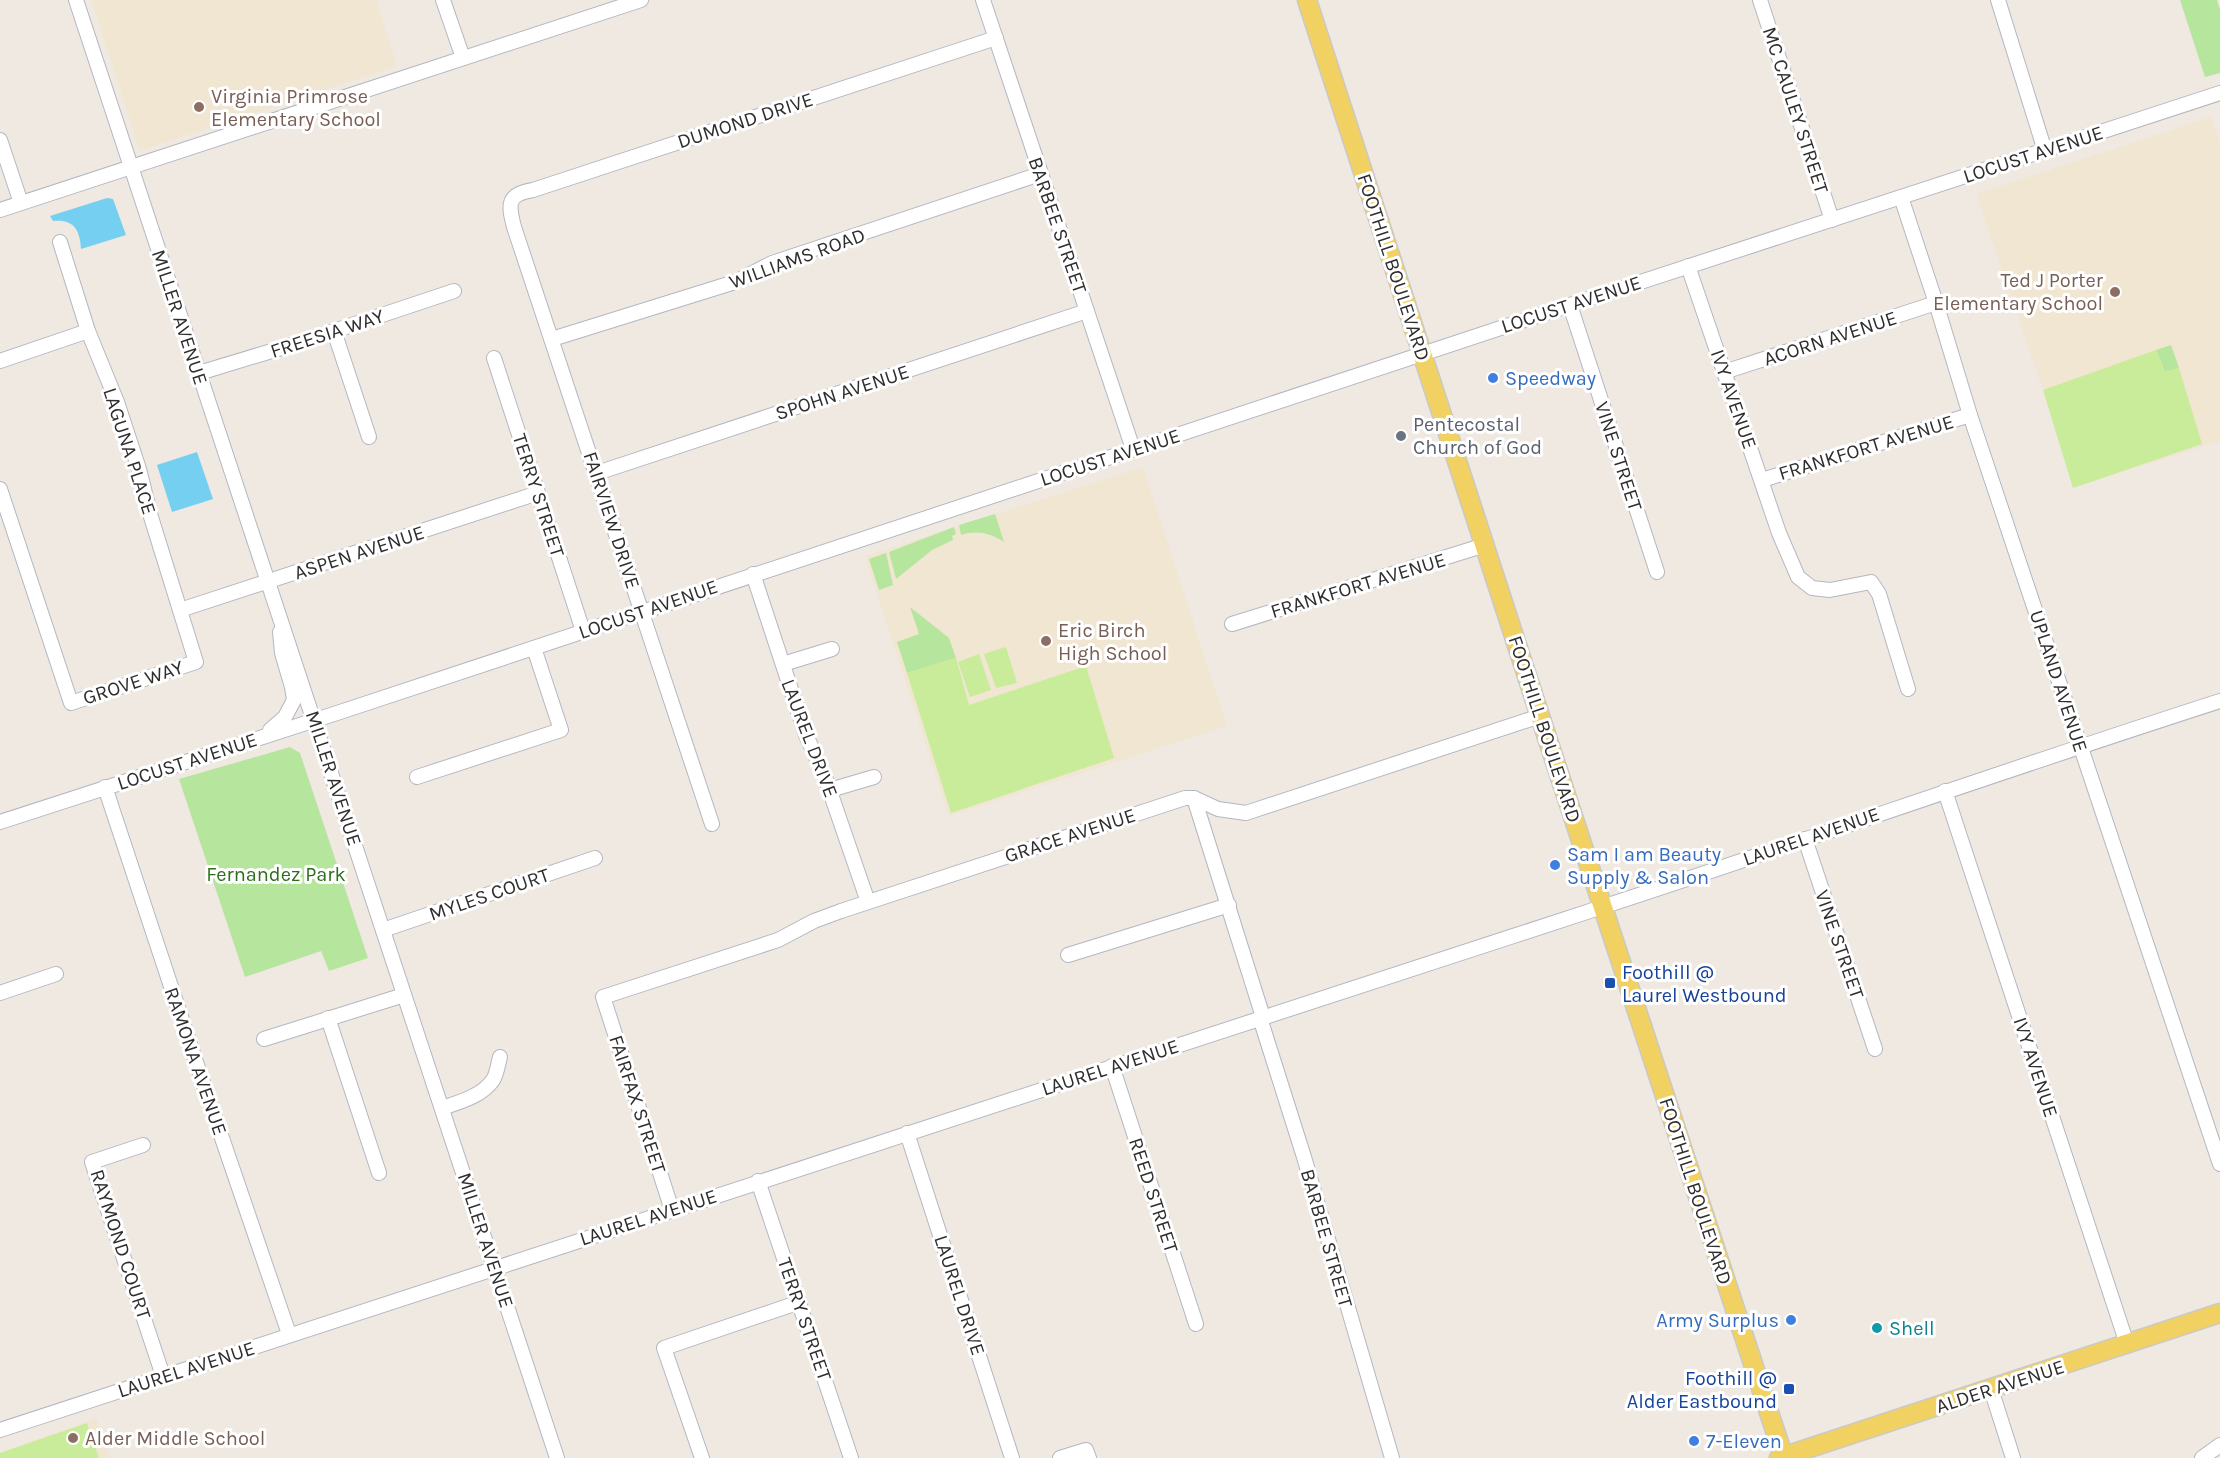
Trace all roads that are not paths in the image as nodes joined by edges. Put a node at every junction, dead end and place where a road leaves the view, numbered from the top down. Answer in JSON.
{"nodes":[{"id":1,"x":76,"y":0,"type":"edge"},
{"id":2,"x":443,"y":0,"type":"edge"},
{"id":3,"x":640,"y":0,"type":"edge"},
{"id":4,"x":983,"y":0,"type":"edge"},
{"id":5,"x":1307,"y":0,"type":"edge"},
{"id":6,"x":1760,"y":0,"type":"edge"},
{"id":7,"x":1998,"y":0,"type":"edge"},
{"id":8,"x":996,"y":38,"type":"junction"},
{"id":9,"x":463,"y":58,"type":"junction"},
{"id":10,"x":2220,"y":93,"type":"edge"},
{"id":11,"x":0,"y":140,"type":"edge"},
{"id":12,"x":2044,"y":151,"type":"junction"},
{"id":13,"x":131,"y":167,"type":"junction"},
{"id":14,"x":1040,"y":174,"type":"junction"},
{"id":15,"x":1901,"y":197,"type":"junction"},
{"id":16,"x":21,"y":203,"type":"junction"},
{"id":17,"x":0,"y":210,"type":"edge"},
{"id":18,"x":511,"y":215,"type":"joint"},
{"id":19,"x":1832,"y":220,"type":"junction"},
{"id":20,"x":60,"y":242,"type":"dead end"},
{"id":21,"x":1688,"y":266,"type":"junction"},
{"id":22,"x":453,"y":291,"type":"dead end"},
{"id":23,"x":1936,"y":303,"type":"junction"},
{"id":24,"x":1569,"y":305,"type":"junction"},
{"id":25,"x":1087,"y":311,"type":"junction"},
{"id":26,"x":87,"y":331,"type":"junction"},
{"id":27,"x":334,"y":331,"type":"junction"},
{"id":28,"x":552,"y":339,"type":"junction"},
{"id":29,"x":1423,"y":354,"type":"junction"},
{"id":30,"x":494,"y":358,"type":"dead end"},
{"id":31,"x":0,"y":361,"type":"edge"},
{"id":32,"x":1724,"y":372,"type":"junction"},
{"id":33,"x":199,"y":373,"type":"junction"},
{"id":34,"x":1970,"y":414,"type":"junction"},
{"id":35,"x":369,"y":436,"type":"dead end"},
{"id":36,"x":1133,"y":449,"type":"junction"},
{"id":37,"x":597,"y":473,"type":"junction"},
{"id":38,"x":1762,"y":480,"type":"junction"},
{"id":39,"x":0,"y":489,"type":"edge"},
{"id":40,"x":538,"y":493,"type":"junction"},
{"id":41,"x":5,"y":519,"type":"edge"},
{"id":42,"x":1485,"y":545,"type":"junction"},
{"id":43,"x":1657,"y":572,"type":"dead end"},
{"id":44,"x":753,"y":574,"type":"junction"},
{"id":45,"x":268,"y":582,"type":"junction"},
{"id":46,"x":277,"y":609,"type":"junction"},
{"id":47,"x":180,"y":610,"type":"junction"},
{"id":48,"x":642,"y":611,"type":"junction"},
{"id":49,"x":1232,"y":624,"type":"dead end"},
{"id":50,"x":583,"y":631,"type":"junction"},
{"id":51,"x":534,"y":648,"type":"junction"},
{"id":52,"x":832,"y":649,"type":"dead end"},
{"id":53,"x":196,"y":662,"type":"joint"},
{"id":54,"x":783,"y":664,"type":"junction"},
{"id":55,"x":1908,"y":689,"type":"dead end"},
{"id":56,"x":2220,"y":701,"type":"edge"},
{"id":57,"x":1540,"y":717,"type":"junction"},
{"id":58,"x":315,"y":720,"type":"junction"},
{"id":59,"x":261,"y":737,"type":"junction"},
{"id":60,"x":2080,"y":746,"type":"junction"},
{"id":61,"x":417,"y":777,"type":"dead end"},
{"id":62,"x":874,"y":777,"type":"dead end"},
{"id":63,"x":105,"y":787,"type":"junction"},
{"id":64,"x":830,"y":790,"type":"junction"},
{"id":65,"x":1945,"y":791,"type":"junction"},
{"id":66,"x":1194,"y":798,"type":"junction"},
{"id":67,"x":0,"y":822,"type":"edge"},
{"id":68,"x":712,"y":824,"type":"dead end"},
{"id":69,"x":1805,"y":839,"type":"junction"},
{"id":70,"x":595,"y":858,"type":"dead end"},
{"id":71,"x":868,"y":902,"type":"junction"},
{"id":72,"x":1228,"y":905,"type":"junction"},
{"id":73,"x":1603,"y":907,"type":"junction"},
{"id":74,"x":383,"y":930,"type":"junction"},
{"id":75,"x":1068,"y":955,"type":"dead end"},
{"id":76,"x":56,"y":974,"type":"dead end"},
{"id":77,"x":0,"y":993,"type":"edge"},
{"id":78,"x":404,"y":995,"type":"junction"},
{"id":79,"x":603,"y":997,"type":"joint"},
{"id":80,"x":328,"y":1018,"type":"junction"},
{"id":81,"x":1262,"y":1018,"type":"junction"},
{"id":82,"x":264,"y":1039,"type":"dead end"},
{"id":83,"x":1875,"y":1049,"type":"dead end"},
{"id":84,"x":500,"y":1057,"type":"dead end"},
{"id":85,"x":1112,"y":1066,"type":"junction"},
{"id":86,"x":442,"y":1108,"type":"junction"},
{"id":87,"x":907,"y":1132,"type":"junction"},
{"id":88,"x":143,"y":1145,"type":"dead end"},
{"id":89,"x":2220,"y":1164,"type":"edge"},
{"id":90,"x":379,"y":1173,"type":"dead end"},
{"id":91,"x":758,"y":1181,"type":"junction"},
{"id":92,"x":672,"y":1210,"type":"junction"},
{"id":93,"x":495,"y":1266,"type":"junction"},
{"id":94,"x":800,"y":1302,"type":"junction"},
{"id":95,"x":2220,"y":1313,"type":"edge"},
{"id":96,"x":1196,"y":1324,"type":"dead end"},
{"id":97,"x":289,"y":1334,"type":"junction"},
{"id":98,"x":2127,"y":1344,"type":"junction"},
{"id":99,"x":163,"y":1376,"type":"junction"},
{"id":100,"x":1991,"y":1389,"type":"junction"},
{"id":101,"x":0,"y":1430,"type":"edge"},
{"id":102,"x":2220,"y":1445,"type":"edge"},
{"id":103,"x":1088,"y":1454,"type":"edge"},
{"id":104,"x":557,"y":1458,"type":"edge"},
{"id":105,"x":702,"y":1458,"type":"edge"},
{"id":106,"x":851,"y":1458,"type":"edge"},
{"id":107,"x":1012,"y":1458,"type":"edge"},
{"id":108,"x":1060,"y":1458,"type":"edge"},
{"id":109,"x":1392,"y":1458,"type":"edge"},
{"id":110,"x":1782,"y":1458,"type":"edge"},
{"id":111,"x":2013,"y":1458,"type":"edge"},
{"id":112,"x":2202,"y":1458,"type":"edge"}],
"edges":[{"from":1,"to":13,"type":"street","name":"MILLER AVENUE"},
{"from":2,"to":9,"type":"street"},
{"from":3,"to":9,"type":"street"},
{"from":4,"to":8,"type":"street","name":"BARBEE STREET"},
{"from":5,"to":29,"type":"main road","name":"FOOTHILL BOULEVARD"},
{"from":6,"to":19,"type":"street","name":"MC CAULEY STREET"},
{"from":7,"to":12,"type":"street"},
{"from":8,"to":14,"type":"street","name":"BARBEE STREET"},
{"from":8,"to":18,"type":"street","name":"DUMOND DRIVE"},
{"from":9,"to":13,"type":"street"},
{"from":10,"to":12,"type":"street","name":"LOCUST AVENUE"},
{"from":11,"to":16,"type":"street"},
{"from":12,"to":15,"type":"street","name":"LOCUST AVENUE"},
{"from":13,"to":16,"type":"street"},
{"from":13,"to":33,"type":"street","name":"MILLER AVENUE"},
{"from":14,"to":25,"type":"street","name":"BARBEE STREET"},
{"from":14,"to":28,"type":"street","name":"WILLIAMS ROAD"},
{"from":15,"to":19,"type":"street","name":"LOCUST AVENUE"},
{"from":15,"to":23,"type":"street","name":"UPLAND AVENUE"},
{"from":16,"to":17,"type":"street"},
{"from":18,"to":28,"type":"street","name":"FAIRVIEW DRIVE"},
{"from":19,"to":21,"type":"street","name":"LOCUST AVENUE"},
{"from":20,"to":26,"type":"street","name":"LAGUNA PLACE"},
{"from":21,"to":24,"type":"street","name":"LOCUST AVENUE"},
{"from":21,"to":32,"type":"street","name":"IVY AVENUE"},
{"from":22,"to":27,"type":"street","name":"FREESIA WAY"},
{"from":23,"to":32,"type":"street","name":"ACORN AVENUE"},
{"from":23,"to":34,"type":"street","name":"UPLAND AVENUE"},
{"from":24,"to":29,"type":"street","name":"LOCUST AVENUE"},
{"from":24,"to":43,"type":"street","name":"VINE STREET"},
{"from":25,"to":36,"type":"street","name":"BARBEE STREET"},
{"from":25,"to":37,"type":"street","name":"SPOHN AVENUE"},
{"from":26,"to":31,"type":"street"},
{"from":26,"to":47,"type":"street","name":"LAGUNA PLACE"},
{"from":27,"to":33,"type":"street","name":"FREESIA WAY"},
{"from":27,"to":35,"type":"street"},
{"from":28,"to":37,"type":"street","name":"FAIRVIEW DRIVE"},
{"from":29,"to":36,"type":"street","name":"LOCUST AVENUE"},
{"from":29,"to":42,"type":"main road","name":"FOOTHILL BOULEVARD"},
{"from":30,"to":40,"type":"street","name":"TERRY STREET"},
{"from":32,"to":38,"type":"street","name":"IVY AVENUE"},
{"from":33,"to":45,"type":"street","name":"MILLER AVENUE"},
{"from":34,"to":38,"type":"street","name":"FRANKFORT AVENUE"},
{"from":34,"to":60,"type":"street","name":"UPLAND AVENUE"},
{"from":36,"to":44,"type":"street","name":"LOCUST AVENUE"},
{"from":37,"to":48,"type":"street","name":"FAIRVIEW DRIVE"},
{"from":38,"to":55,"type":"street","name":"IVY AVENUE"},
{"from":39,"to":41,"type":"street"},
{"from":40,"to":45,"type":"street","name":"ASPEN AVENUE"},
{"from":40,"to":50,"type":"street","name":"TERRY STREET"},
{"from":41,"to":53,"type":"street","name":"GROVE WAY"},
{"from":42,"to":49,"type":"street","name":"FRANKFORT AVENUE"},
{"from":42,"to":57,"type":"main road","name":"FOOTHILL BOULEVARD"},
{"from":44,"to":48,"type":"street","name":"LOCUST AVENUE"},
{"from":44,"to":54,"type":"street","name":"LAUREL DRIVE"},
{"from":45,"to":46,"type":"street","name":"MILLER AVENUE"},
{"from":45,"to":47,"type":"street","name":"ASPEN AVENUE"},
{"from":46,"to":58,"type":"street","name":"MILLER AVENUE"},
{"from":46,"to":59,"type":"street"},
{"from":47,"to":53,"type":"street","name":"LAGUNA PLACE"},
{"from":48,"to":50,"type":"street","name":"LOCUST AVENUE"},
{"from":48,"to":68,"type":"street","name":"FAIRVIEW DRIVE"},
{"from":50,"to":51,"type":"street","name":"LOCUST AVENUE"},
{"from":51,"to":58,"type":"street","name":"LOCUST AVENUE"},
{"from":51,"to":61,"type":"street"},
{"from":52,"to":54,"type":"street"},
{"from":54,"to":64,"type":"street","name":"LAUREL DRIVE"},
{"from":56,"to":60,"type":"street","name":"LAUREL AVENUE"},
{"from":57,"to":66,"type":"street"},
{"from":57,"to":73,"type":"main road","name":"FOOTHILL BOULEVARD"},
{"from":58,"to":59,"type":"street","name":"LOCUST AVENUE"},
{"from":58,"to":74,"type":"street","name":"MILLER AVENUE"},
{"from":59,"to":63,"type":"street","name":"LOCUST AVENUE"},
{"from":60,"to":65,"type":"street","name":"LAUREL AVENUE"},
{"from":60,"to":89,"type":"street","name":"UPLAND AVENUE"},
{"from":62,"to":64,"type":"street"},
{"from":63,"to":67,"type":"street","name":"LOCUST AVENUE"},
{"from":63,"to":97,"type":"street","name":"RAMONA AVENUE"},
{"from":64,"to":71,"type":"street","name":"LAUREL DRIVE"},
{"from":65,"to":69,"type":"street","name":"LAUREL AVENUE"},
{"from":65,"to":98,"type":"street","name":"IVY AVENUE"},
{"from":66,"to":71,"type":"street","name":"GRACE AVENUE"},
{"from":66,"to":72,"type":"street","name":"BARBEE STREET"},
{"from":69,"to":73,"type":"street","name":"LAUREL AVENUE"},
{"from":69,"to":83,"type":"street","name":"VINE STREET"},
{"from":70,"to":74,"type":"street","name":"MYLES COURT"},
{"from":71,"to":79,"type":"street","name":"GRACE AVENUE"},
{"from":72,"to":75,"type":"street"},
{"from":72,"to":81,"type":"street","name":"BARBEE STREET"},
{"from":73,"to":81,"type":"street","name":"LAUREL AVENUE"},
{"from":73,"to":110,"type":"main road","name":"FOOTHILL BOULEVARD"},
{"from":74,"to":78,"type":"street","name":"MILLER AVENUE"},
{"from":76,"to":77,"type":"street"},
{"from":78,"to":80,"type":"street"},
{"from":78,"to":86,"type":"street","name":"MILLER AVENUE"},
{"from":79,"to":92,"type":"street","name":"FAIRFAX STREET"},
{"from":80,"to":82,"type":"street"},
{"from":80,"to":90,"type":"street"},
{"from":81,"to":85,"type":"street","name":"LAUREL AVENUE"},
{"from":81,"to":109,"type":"street","name":"BARBEE STREET"},
{"from":84,"to":86,"type":"street"},
{"from":85,"to":87,"type":"street","name":"LAUREL AVENUE"},
{"from":85,"to":96,"type":"street","name":"REED STREET"},
{"from":86,"to":93,"type":"street","name":"MILLER AVENUE"},
{"from":87,"to":91,"type":"street","name":"LAUREL AVENUE"},
{"from":87,"to":107,"type":"street","name":"LAUREL DRIVE"},
{"from":88,"to":99,"type":"street","name":"RAYMOND COURT"},
{"from":91,"to":92,"type":"street","name":"LAUREL AVENUE"},
{"from":91,"to":94,"type":"street","name":"TERRY STREET"},
{"from":92,"to":93,"type":"street","name":"LAUREL AVENUE"},
{"from":93,"to":97,"type":"street","name":"LAUREL AVENUE"},
{"from":93,"to":104,"type":"street","name":"MILLER AVENUE"},
{"from":94,"to":105,"type":"street"},
{"from":94,"to":106,"type":"street","name":"TERRY STREET"},
{"from":95,"to":98,"type":"main road","name":"ALDER AVENUE"},
{"from":97,"to":99,"type":"street","name":"LAUREL AVENUE"},
{"from":98,"to":100,"type":"main road","name":"ALDER AVENUE"},
{"from":99,"to":101,"type":"street","name":"LAUREL AVENUE"},
{"from":100,"to":110,"type":"main road","name":"ALDER AVENUE"},
{"from":100,"to":111,"type":"street"},
{"from":102,"to":112,"type":"street"},
{"from":103,"to":108,"type":"street"}]}
